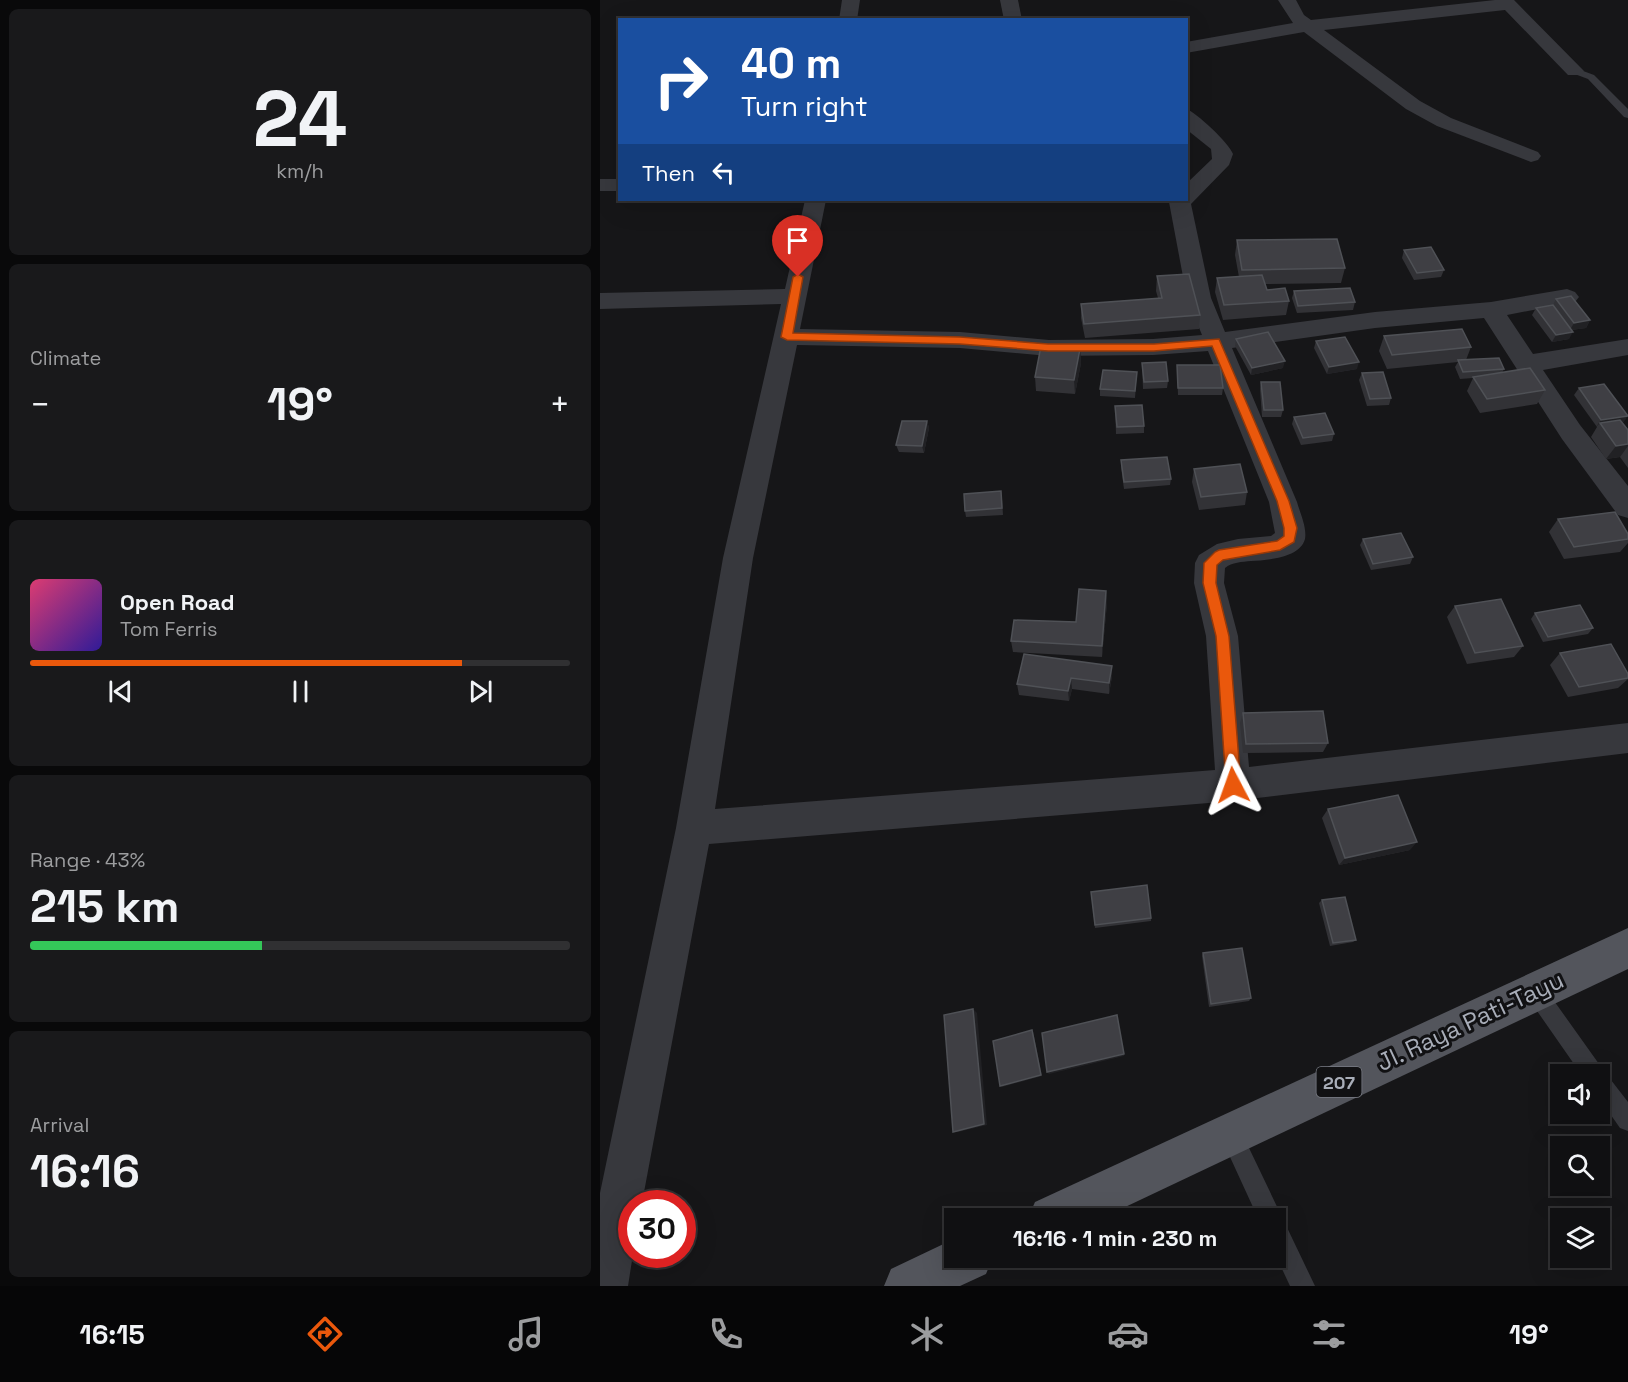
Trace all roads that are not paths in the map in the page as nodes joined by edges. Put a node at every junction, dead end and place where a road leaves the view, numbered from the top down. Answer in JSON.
{"nodes":[{"id":1,"x":851,"y":0,"type":"edge"},
{"id":2,"x":1009,"y":0,"type":"edge"},
{"id":3,"x":1287,"y":0,"type":"edge"},
{"id":4,"x":1506,"y":3,"type":"edge"},
{"id":5,"x":1410,"y":8,"type":"edge"},
{"id":6,"x":848,"y":18,"type":"edge"},
{"id":7,"x":1013,"y":18,"type":"edge"},
{"id":8,"x":1308,"y":26,"type":"junction"},
{"id":9,"x":1188,"y":48,"type":"edge"},
{"id":10,"x":1575,"y":71,"type":"joint"},
{"id":11,"x":1628,"y":116,"type":"edge"},
{"id":12,"x":1188,"y":118,"type":"edge"},
{"id":13,"x":1531,"y":156,"type":"dead end"},
{"id":14,"x":618,"y":185,"type":"edge"},
{"id":15,"x":600,"y":186,"type":"edge"},
{"id":16,"x":1188,"y":191,"type":"edge"},
{"id":17,"x":816,"y":201,"type":"edge"},
{"id":18,"x":1179,"y":201,"type":"edge"},
{"id":19,"x":794,"y":296,"type":"junction"},
{"id":20,"x":1566,"y":297,"type":"edge"},
{"id":21,"x":600,"y":302,"type":"edge"},
{"id":22,"x":1491,"y":310,"type":"junction"},
{"id":23,"x":787,"y":337,"type":"junction"},
{"id":24,"x":1215,"y":342,"type":"junction"},
{"id":25,"x":1628,"y":347,"type":"edge"},
{"id":26,"x":1527,"y":364,"type":"junction"},
{"id":27,"x":1628,"y":507,"type":"edge"},
{"id":28,"x":1628,"y":738,"type":"edge"},
{"id":29,"x":1233,"y":785,"type":"junction"},
{"id":30,"x":694,"y":828,"type":"junction"},
{"id":31,"x":1628,"y":948,"type":"edge"},
{"id":32,"x":1534,"y":990,"type":"junction"},
{"id":33,"x":1587,"y":1064,"type":"edge"},
{"id":34,"x":1610,"y":1095,"type":"edge"},
{"id":35,"x":1628,"y":1120,"type":"edge"},
{"id":36,"x":1230,"y":1134,"type":"junction"},
{"id":37,"x":1073,"y":1208,"type":"edge"},
{"id":38,"x":1265,"y":1208,"type":"edge"},
{"id":39,"x":1286,"y":1250,"type":"edge"},
{"id":40,"x":946,"y":1268,"type":"edge"},
{"id":41,"x":605,"y":1286,"type":"edge"},
{"id":42,"x":908,"y":1286,"type":"edge"},
{"id":43,"x":1303,"y":1286,"type":"edge"}],
"edges":[{"from":1,"to":6,"type":"street"},
{"from":2,"to":7,"type":"street"},
{"from":3,"to":8,"type":"street"},
{"from":4,"to":5,"type":"street"},
{"from":4,"to":10,"type":"street"},
{"from":5,"to":8,"type":"street"},
{"from":8,"to":9,"type":"street"},
{"from":8,"to":13,"type":"street"},
{"from":10,"to":11,"type":"lane"},
{"from":12,"to":16,"type":"street"},
{"from":14,"to":15,"type":"street"},
{"from":17,"to":19,"type":"street"},
{"from":18,"to":24,"type":"street"},
{"from":19,"to":21,"type":"street"},
{"from":19,"to":23,"type":"street"},
{"from":20,"to":22,"type":"street"},
{"from":22,"to":24,"type":"street"},
{"from":22,"to":26,"type":"street"},
{"from":23,"to":24,"type":"street"},
{"from":23,"to":30,"type":"street"},
{"from":24,"to":29,"type":"street"},
{"from":25,"to":26,"type":"street"},
{"from":26,"to":27,"type":"street"},
{"from":28,"to":29,"type":"street"},
{"from":29,"to":30,"type":"street"},
{"from":30,"to":41,"type":"street"},
{"from":31,"to":32,"type":"main road","name":"Jl. Raya Pati-Tayu","number":"207"},
{"from":32,"to":33,"type":"lane"},
{"from":32,"to":36,"type":"main road","name":"Jl. Raya Pati-Tayu","number":"207"},
{"from":34,"to":35,"type":"lane"},
{"from":36,"to":37,"type":"main road","name":"Jl. Raya Pati-Tayu","number":"207"},
{"from":36,"to":38,"type":"lane"},
{"from":39,"to":43,"type":"lane"},
{"from":40,"to":42,"type":"main road"}]}
